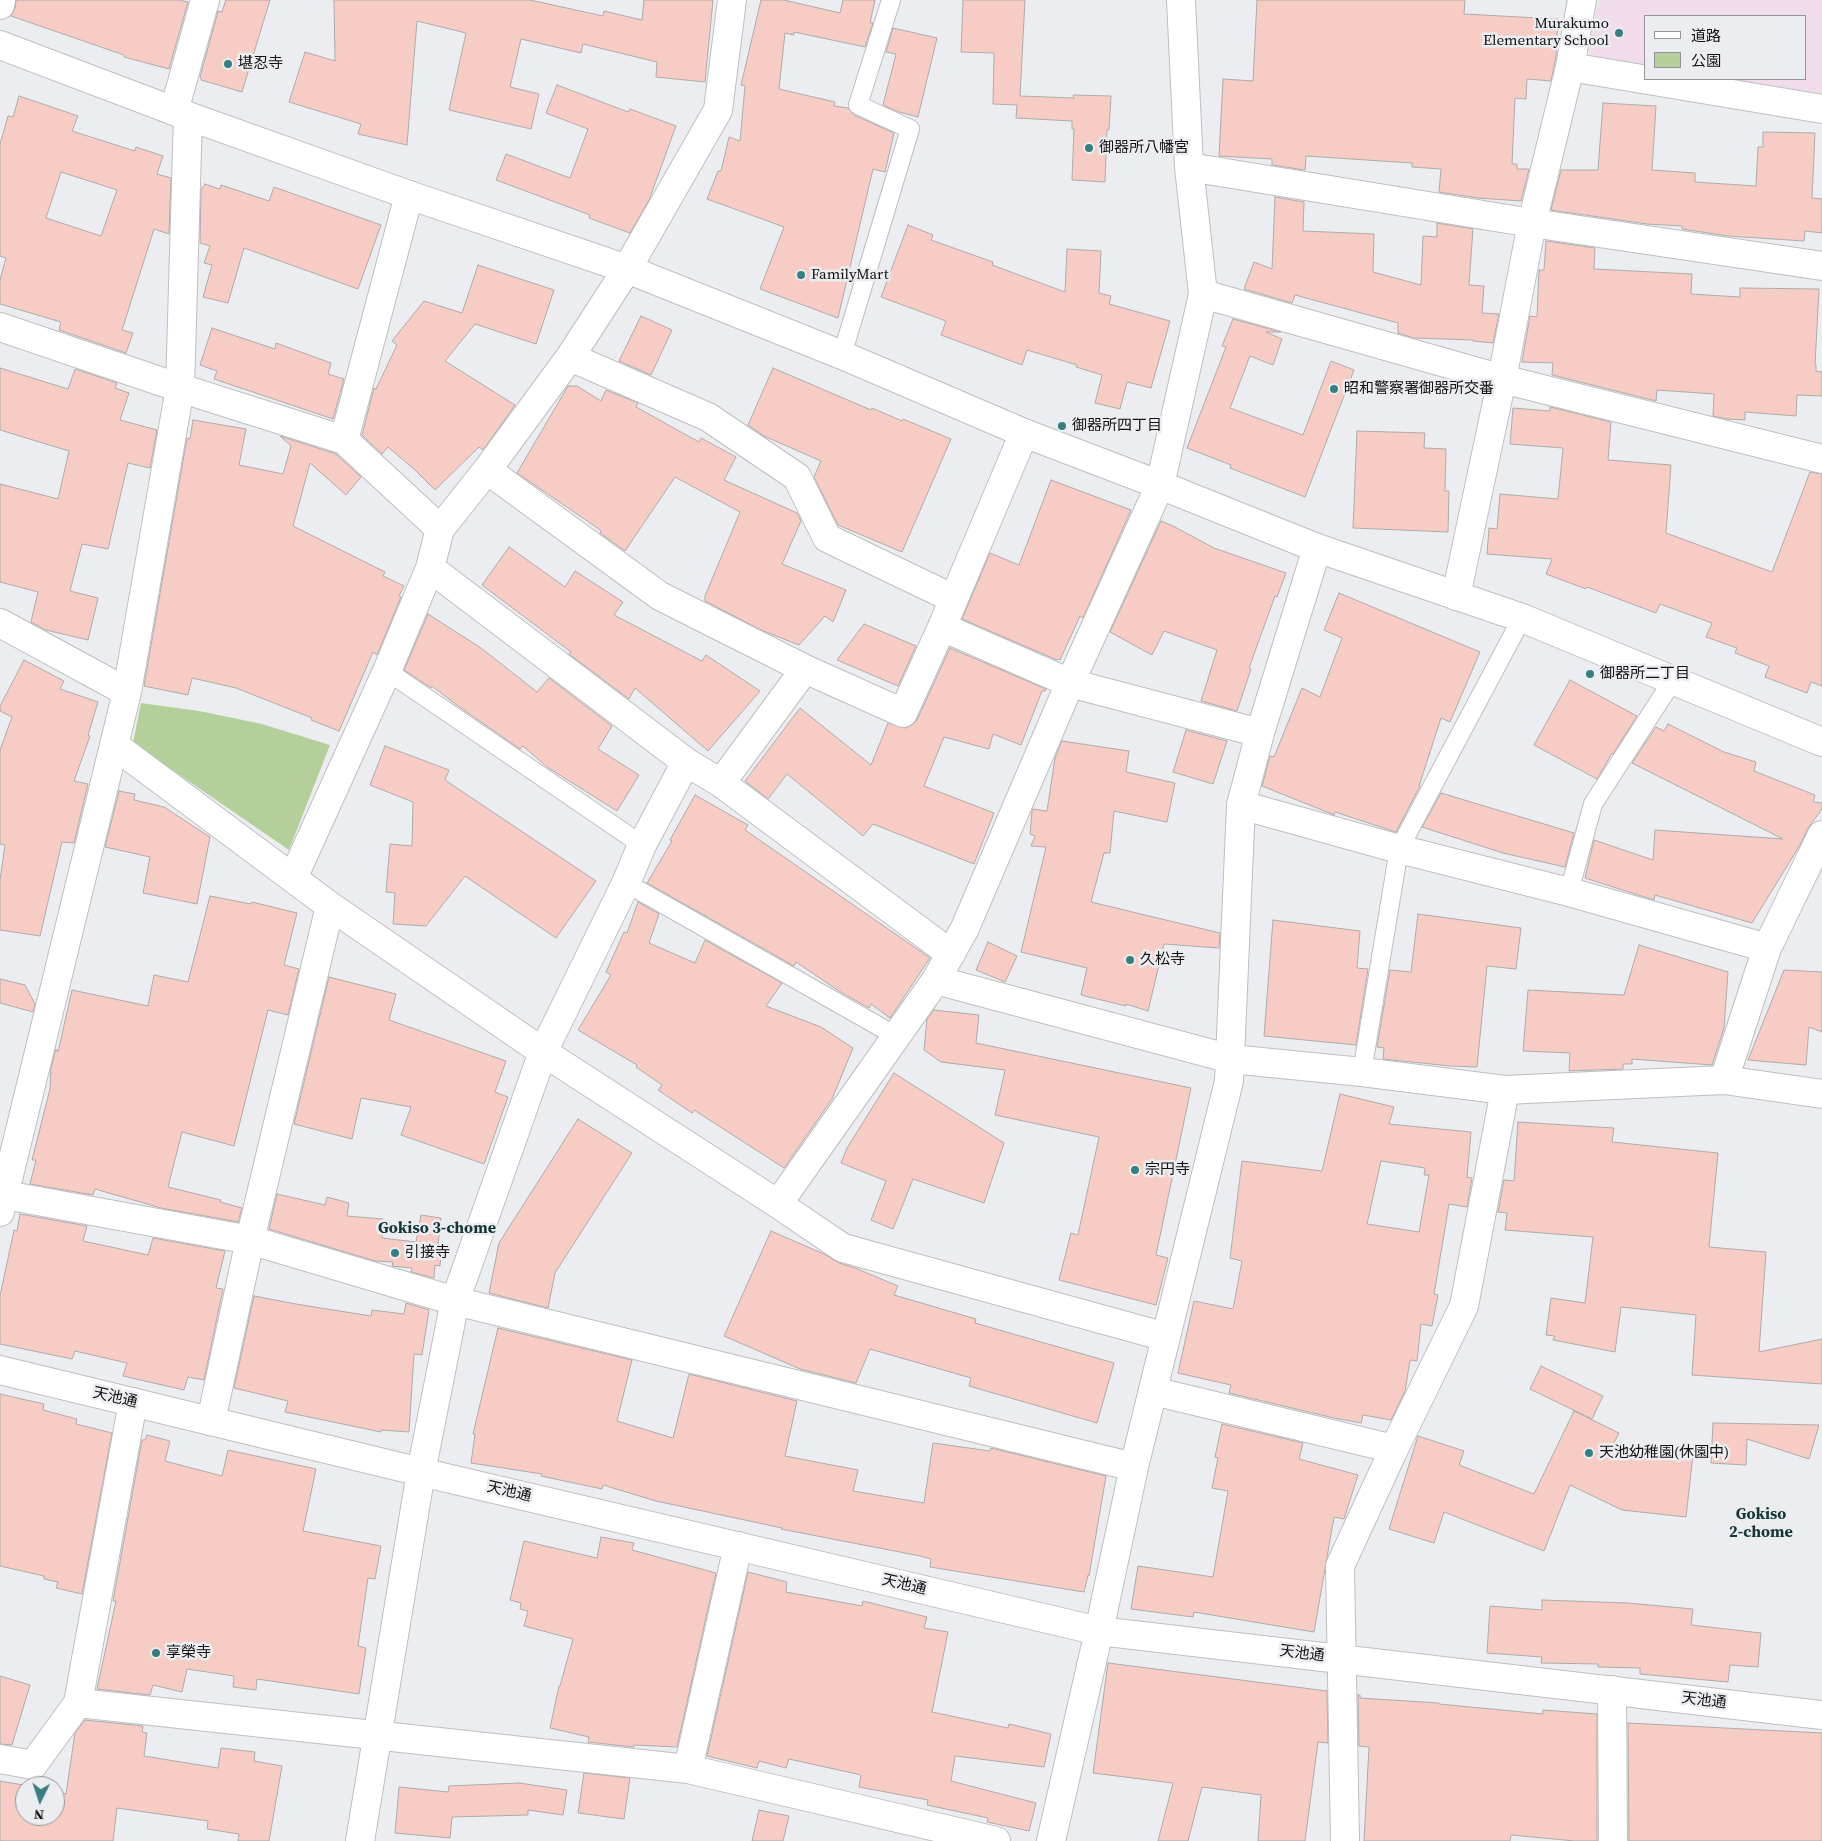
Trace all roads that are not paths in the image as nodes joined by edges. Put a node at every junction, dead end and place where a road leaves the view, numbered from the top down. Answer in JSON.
{"nodes":[{"id":1,"x":1,"y":0,"type":"edge"},
{"id":2,"x":205,"y":0,"type":"edge"},
{"id":3,"x":732,"y":0,"type":"edge"},
{"id":4,"x":891,"y":0,"type":"edge"},
{"id":5,"x":1181,"y":0,"type":"edge"},
{"id":6,"x":1582,"y":0,"type":"edge"},
{"id":7,"x":0,"y":5,"type":"edge"},
{"id":8,"x":0,"y":45,"type":"edge"},
{"id":9,"x":1570,"y":67,"type":"junction"},
{"id":10,"x":1644,"y":80,"type":"edge"},
{"id":11,"x":1646,"y":80,"type":"edge"},
{"id":12,"x":1822,"y":110,"type":"edge"},
{"id":13,"x":181,"y":113,"type":"junction"},
{"id":14,"x":1189,"y":167,"type":"junction"},
{"id":15,"x":409,"y":195,"type":"junction"},
{"id":16,"x":1532,"y":223,"type":"junction"},
{"id":17,"x":1822,"y":266,"type":"edge"},
{"id":18,"x":627,"y":269,"type":"junction"},
{"id":19,"x":1203,"y":294,"type":"junction"},
{"id":20,"x":0,"y":327,"type":"edge"},
{"id":21,"x":842,"y":355,"type":"junction"},
{"id":22,"x":570,"y":357,"type":"junction"},
{"id":23,"x":1502,"y":380,"type":"junction"},
{"id":24,"x":180,"y":388,"type":"junction"},
{"id":25,"x":1024,"y":433,"type":"junction"},
{"id":26,"x":344,"y":440,"type":"junction"},
{"id":27,"x":1822,"y":459,"type":"edge"},
{"id":28,"x":488,"y":470,"type":"junction"},
{"id":29,"x":1160,"y":484,"type":"junction"},
{"id":30,"x":440,"y":529,"type":"junction"},
{"id":31,"x":1317,"y":548,"type":"junction"},
{"id":32,"x":430,"y":568,"type":"junction"},
{"id":33,"x":1456,"y":596,"type":"junction"},
{"id":34,"x":954,"y":599,"type":"junction"},
{"id":35,"x":1522,"y":618,"type":"junction"},
{"id":36,"x":0,"y":623,"type":"edge"},
{"id":37,"x":942,"y":627,"type":"junction"},
{"id":38,"x":805,"y":669,"type":"junction"},
{"id":39,"x":387,"y":671,"type":"junction"},
{"id":40,"x":1673,"y":680,"type":"junction"},
{"id":41,"x":1070,"y":683,"type":"junction"},
{"id":42,"x":127,"y":692,"type":"junction"},
{"id":43,"x":1260,"y":733,"type":"junction"},
{"id":44,"x":1822,"y":742,"type":"edge"},
{"id":45,"x":114,"y":745,"type":"junction"},
{"id":46,"x":686,"y":762,"type":"junction"},
{"id":47,"x":722,"y":783,"type":"junction"},
{"id":48,"x":1241,"y":805,"type":"junction"},
{"id":49,"x":1822,"y":835,"type":"edge"},
{"id":50,"x":642,"y":845,"type":"junction"},
{"id":51,"x":1399,"y":849,"type":"junction"},
{"id":52,"x":293,"y":878,"type":"junction"},
{"id":53,"x":626,"y":884,"type":"junction"},
{"id":54,"x":1569,"y":892,"type":"junction"},
{"id":55,"x":330,"y":906,"type":"junction"},
{"id":56,"x":1767,"y":948,"type":"junction"},
{"id":57,"x":950,"y":954,"type":"junction"},
{"id":58,"x":936,"y":980,"type":"junction"},
{"id":59,"x":896,"y":1036,"type":"junction"},
{"id":60,"x":542,"y":1052,"type":"junction"},
{"id":61,"x":1231,"y":1059,"type":"junction"},
{"id":62,"x":1362,"y":1072,"type":"junction"},
{"id":63,"x":1724,"y":1080,"type":"junction"},
{"id":64,"x":1505,"y":1090,"type":"junction"},
{"id":65,"x":1822,"y":1094,"type":"edge"},
{"id":66,"x":2,"y":1201,"type":"edge"},
{"id":67,"x":778,"y":1204,"type":"junction"},
{"id":68,"x":250,"y":1240,"type":"junction"},
{"id":69,"x":455,"y":1301,"type":"junction"},
{"id":70,"x":1166,"y":1337,"type":"junction"},
{"id":71,"x":0,"y":1370,"type":"edge"},
{"id":72,"x":1153,"y":1391,"type":"junction"},
{"id":73,"x":133,"y":1402,"type":"junction"},
{"id":74,"x":211,"y":1421,"type":"junction"},
{"id":75,"x":1394,"y":1449,"type":"junction"},
{"id":76,"x":1134,"y":1467,"type":"junction"},
{"id":77,"x":421,"y":1472,"type":"junction"},
{"id":78,"x":738,"y":1546,"type":"junction"},
{"id":79,"x":1099,"y":1631,"type":"junction"},
{"id":80,"x":1340,"y":1659,"type":"junction"},
{"id":81,"x":1612,"y":1690,"type":"junction"},
{"id":82,"x":78,"y":1703,"type":"junction"},
{"id":83,"x":1822,"y":1715,"type":"edge"},
{"id":84,"x":378,"y":1735,"type":"junction"},
{"id":85,"x":0,"y":1759,"type":"edge"},
{"id":86,"x":688,"y":1769,"type":"junction"},
{"id":87,"x":360,"y":1841,"type":"edge"},
{"id":88,"x":996,"y":1841,"type":"edge"},
{"id":89,"x":1051,"y":1841,"type":"edge"},
{"id":90,"x":1345,"y":1841,"type":"edge"},
{"id":91,"x":1613,"y":1841,"type":"edge"}],
"edges":[{"from":1,"to":7,"type":"street"},
{"from":2,"to":13,"type":"street"},
{"from":3,"to":18,"type":"street"},
{"from":4,"to":21,"type":"lane"},
{"from":5,"to":14,"type":"street"},
{"from":6,"to":9,"type":"street"},
{"from":8,"to":13,"type":"street"},
{"from":9,"to":10,"type":"street"},
{"from":9,"to":16,"type":"street"},
{"from":11,"to":12,"type":"street"},
{"from":13,"to":15,"type":"street"},
{"from":13,"to":24,"type":"street"},
{"from":14,"to":16,"type":"street"},
{"from":14,"to":19,"type":"street"},
{"from":15,"to":18,"type":"street"},
{"from":15,"to":26,"type":"street"},
{"from":16,"to":17,"type":"street"},
{"from":16,"to":23,"type":"street"},
{"from":18,"to":21,"type":"street"},
{"from":18,"to":22,"type":"street"},
{"from":19,"to":23,"type":"street"},
{"from":19,"to":29,"type":"street"},
{"from":20,"to":24,"type":"street"},
{"from":21,"to":25,"type":"street"},
{"from":22,"to":28,"type":"street"},
{"from":22,"to":34,"type":"street"},
{"from":23,"to":27,"type":"street"},
{"from":23,"to":33,"type":"street"},
{"from":24,"to":26,"type":"street"},
{"from":24,"to":42,"type":"street"},
{"from":25,"to":29,"type":"street"},
{"from":25,"to":34,"type":"street"},
{"from":26,"to":30,"type":"street"},
{"from":28,"to":30,"type":"street"},
{"from":28,"to":38,"type":"street"},
{"from":29,"to":31,"type":"street"},
{"from":29,"to":41,"type":"street"},
{"from":30,"to":32,"type":"street"},
{"from":31,"to":33,"type":"street"},
{"from":31,"to":43,"type":"street"},
{"from":32,"to":39,"type":"street"},
{"from":32,"to":46,"type":"street"},
{"from":33,"to":35,"type":"street"},
{"from":34,"to":37,"type":"street"},
{"from":35,"to":40,"type":"street"},
{"from":35,"to":51,"type":"lane"},
{"from":36,"to":42,"type":"street"},
{"from":37,"to":38,"type":"street"},
{"from":37,"to":41,"type":"street"},
{"from":38,"to":47,"type":"street"},
{"from":39,"to":50,"type":"lane"},
{"from":39,"to":52,"type":"street"},
{"from":40,"to":44,"type":"street"},
{"from":40,"to":54,"type":"lane"},
{"from":41,"to":43,"type":"street"},
{"from":41,"to":57,"type":"street"},
{"from":42,"to":45,"type":"street"},
{"from":43,"to":48,"type":"street"},
{"from":45,"to":52,"type":"street"},
{"from":45,"to":66,"type":"street"},
{"from":46,"to":47,"type":"street"},
{"from":46,"to":50,"type":"street"},
{"from":47,"to":57,"type":"street"},
{"from":48,"to":51,"type":"street"},
{"from":48,"to":61,"type":"street"},
{"from":49,"to":56,"type":"street"},
{"from":50,"to":53,"type":"street"},
{"from":51,"to":54,"type":"street"},
{"from":51,"to":62,"type":"lane"},
{"from":52,"to":55,"type":"street"},
{"from":53,"to":59,"type":"lane"},
{"from":53,"to":60,"type":"street"},
{"from":54,"to":56,"type":"street"},
{"from":55,"to":60,"type":"street"},
{"from":55,"to":68,"type":"street"},
{"from":56,"to":63,"type":"street"},
{"from":57,"to":58,"type":"street"},
{"from":58,"to":59,"type":"street"},
{"from":58,"to":61,"type":"street"},
{"from":59,"to":67,"type":"street"},
{"from":60,"to":67,"type":"street"},
{"from":60,"to":69,"type":"street"},
{"from":61,"to":62,"type":"street"},
{"from":61,"to":70,"type":"street"},
{"from":62,"to":64,"type":"street"},
{"from":63,"to":64,"type":"street"},
{"from":63,"to":65,"type":"street"},
{"from":64,"to":75,"type":"street"},
{"from":66,"to":68,"type":"street"},
{"from":67,"to":70,"type":"street"},
{"from":68,"to":69,"type":"street"},
{"from":68,"to":74,"type":"street"},
{"from":69,"to":76,"type":"street"},
{"from":69,"to":77,"type":"street"},
{"from":70,"to":72,"type":"street"},
{"from":71,"to":73,"type":"street","name":"天池通"},
{"from":72,"to":75,"type":"street"},
{"from":72,"to":76,"type":"street"},
{"from":73,"to":74,"type":"street","name":"天池通"},
{"from":73,"to":82,"type":"street"},
{"from":74,"to":77,"type":"street","name":"天池通"},
{"from":75,"to":80,"type":"street"},
{"from":76,"to":79,"type":"street"},
{"from":77,"to":78,"type":"street","name":"天池通"},
{"from":77,"to":84,"type":"street"},
{"from":78,"to":79,"type":"street","name":"天池通"},
{"from":78,"to":86,"type":"street"},
{"from":79,"to":80,"type":"street","name":"天池通"},
{"from":79,"to":89,"type":"street"},
{"from":80,"to":81,"type":"street","name":"天池通"},
{"from":80,"to":90,"type":"street"},
{"from":81,"to":83,"type":"street","name":"天池通"},
{"from":81,"to":91,"type":"street"},
{"from":82,"to":84,"type":"street"},
{"from":82,"to":85,"type":"street"},
{"from":84,"to":86,"type":"street"},
{"from":84,"to":87,"type":"street"},
{"from":86,"to":88,"type":"street"}]}
